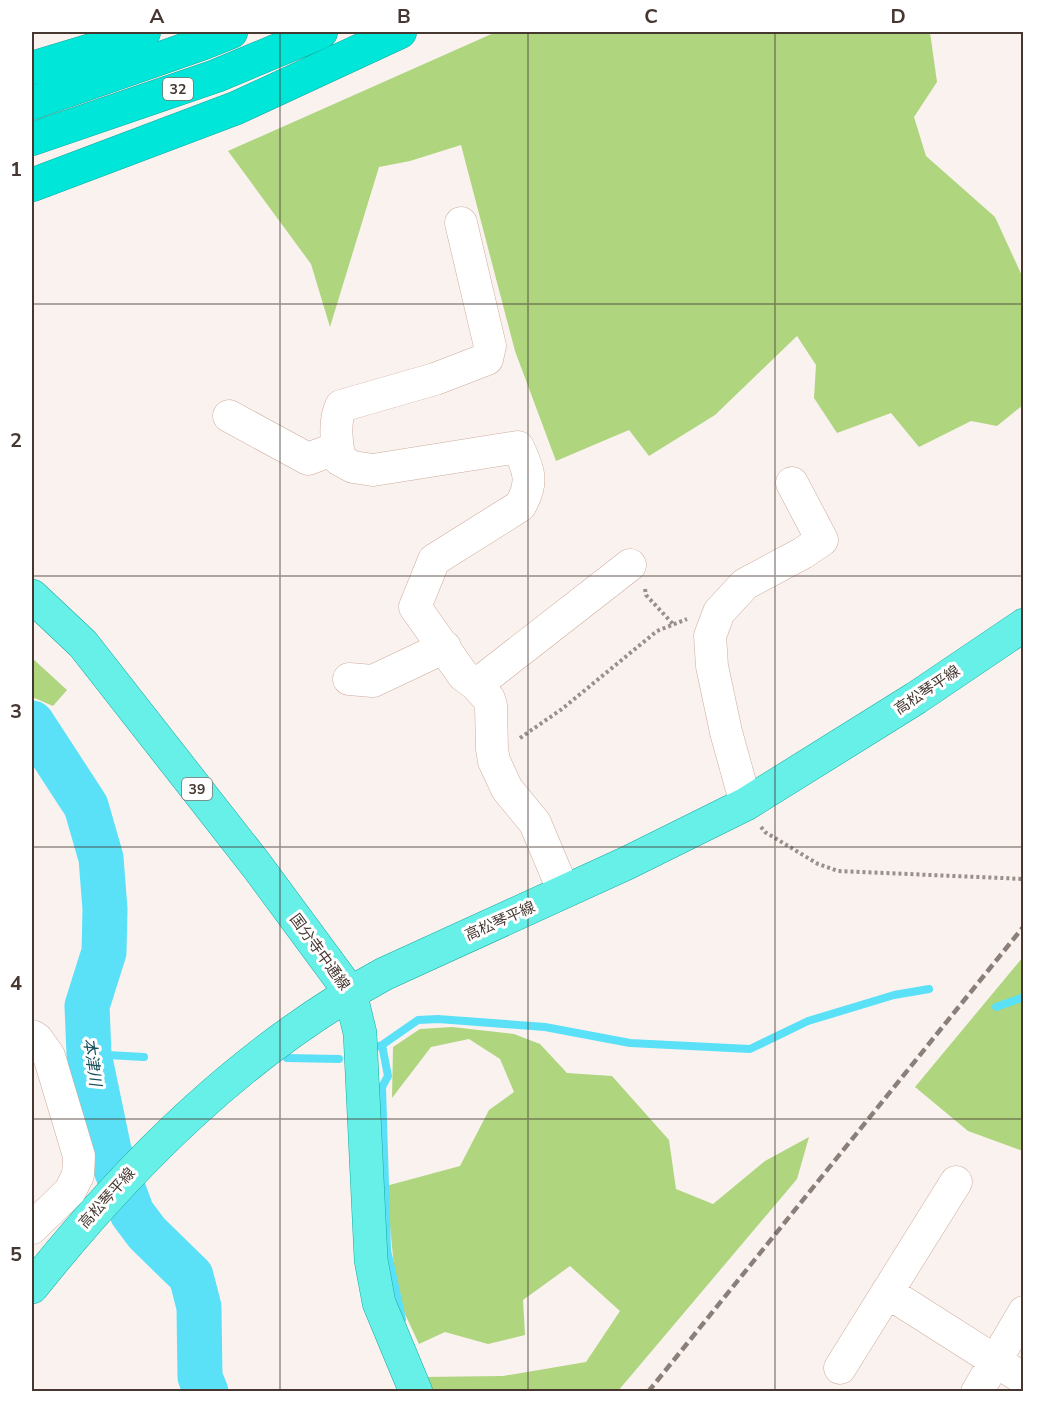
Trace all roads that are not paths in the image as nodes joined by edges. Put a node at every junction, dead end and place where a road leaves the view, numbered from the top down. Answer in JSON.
{"nodes":[{"id":1,"x":144,"y":32,"type":"edge"},
{"id":2,"x":231,"y":32,"type":"edge"},
{"id":3,"x":321,"y":32,"type":"edge"},
{"id":4,"x":400,"y":32,"type":"edge"},
{"id":5,"x":32,"y":68,"type":"edge"},
{"id":6,"x":32,"y":103,"type":"edge"},
{"id":7,"x":32,"y":139,"type":"edge"},
{"id":8,"x":32,"y":185,"type":"edge"},
{"id":9,"x":461,"y":223,"type":"dead end"},
{"id":10,"x":229,"y":416,"type":"dead end"},
{"id":11,"x":337,"y":448,"type":"junction"},
{"id":12,"x":792,"y":483,"type":"dead end"},
{"id":13,"x":630,"y":565,"type":"road end"},
{"id":14,"x":32,"y":596,"type":"edge"},
{"id":15,"x":1023,"y":625,"type":"edge"},
{"id":16,"x":444,"y":647,"type":"junction"},
{"id":17,"x":349,"y":679,"type":"dead end"},
{"id":18,"x":476,"y":685,"type":"junction"},
{"id":19,"x":746,"y":804,"type":"junction"},
{"id":20,"x":564,"y":892,"type":"junction"},
{"id":21,"x":350,"y":993,"type":"junction"},
{"id":22,"x":32,"y":1036,"type":"edge"},
{"id":23,"x":956,"y":1182,"type":"dead end"},
{"id":24,"x":32,"y":1228,"type":"edge"},
{"id":25,"x":37,"y":1268,"type":"edge"},
{"id":26,"x":887,"y":1292,"type":"junction"},
{"id":27,"x":1023,"y":1312,"type":"edge"},
{"id":28,"x":995,"y":1361,"type":"junction"},
{"id":29,"x":840,"y":1368,"type":"dead end"},
{"id":30,"x":1023,"y":1379,"type":"edge"},
{"id":31,"x":416,"y":1392,"type":"edge"},
{"id":32,"x":977,"y":1392,"type":"edge"}],
"edges":[{"from":1,"to":5,"type":"highway"},
{"from":2,"to":6,"type":"highway","number":"32"},
{"from":3,"to":7,"type":"highway","number":"32"},
{"from":4,"to":8,"type":"highway"},
{"from":9,"to":11,"type":"street"},
{"from":10,"to":11,"type":"street"},
{"from":11,"to":16,"type":"street"},
{"from":12,"to":19,"type":"street"},
{"from":13,"to":18,"type":"street"},
{"from":14,"to":21,"type":"main road","name":"国分寺中通線","number":"39"},
{"from":15,"to":19,"type":"main road","name":"高松琴平線"},
{"from":16,"to":17,"type":"street"},
{"from":16,"to":18,"type":"street"},
{"from":18,"to":20,"type":"street"},
{"from":19,"to":20,"type":"main road","name":"高松琴平線"},
{"from":20,"to":21,"type":"main road","name":"高松琴平線"},
{"from":21,"to":25,"type":"main road","name":"高松琴平線"},
{"from":21,"to":31,"type":"main road","name":"国分寺中通線","number":"39"},
{"from":22,"to":24,"type":"street"},
{"from":23,"to":26,"type":"street"},
{"from":26,"to":28,"type":"street"},
{"from":26,"to":29,"type":"street"},
{"from":27,"to":28,"type":"street"},
{"from":28,"to":30,"type":"street"},
{"from":28,"to":32,"type":"street"}]}
